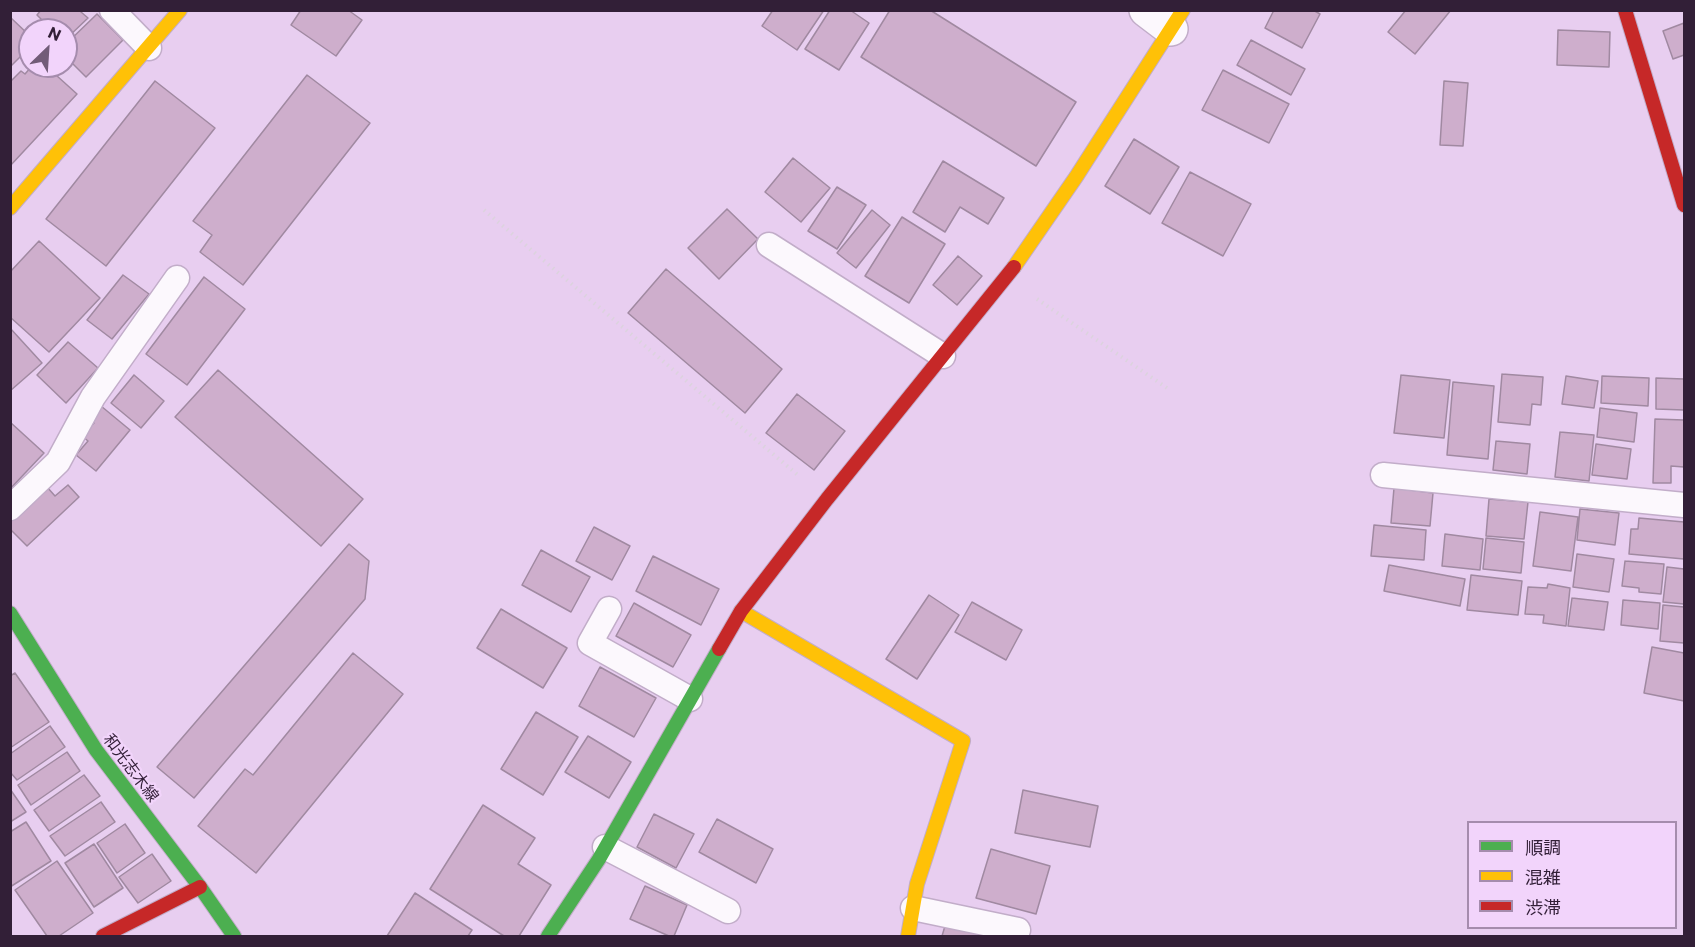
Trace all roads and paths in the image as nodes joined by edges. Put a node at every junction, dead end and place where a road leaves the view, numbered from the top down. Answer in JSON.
{"nodes":[{"id":1,"x":112,"y":10,"type":"edge"},
{"id":2,"x":180,"y":10,"type":"edge"},
{"id":3,"x":1625,"y":10,"type":"edge"},
{"id":4,"x":1167,"y":17,"type":"edge"},
{"id":5,"x":149,"y":48,"type":"junction"},
{"id":6,"x":1684,"y":205,"type":"edge"},
{"id":7,"x":10,"y":208,"type":"edge"},
{"id":8,"x":484,"y":210,"type":"dead end"},
{"id":9,"x":769,"y":245,"type":"dead end"},
{"id":10,"x":177,"y":278,"type":"dead end"},
{"id":11,"x":1006,"y":278,"type":"junction"},
{"id":12,"x":942,"y":356,"type":"junction"},
{"id":13,"x":1167,"y":388,"type":"dead end"},
{"id":14,"x":1383,"y":475,"type":"dead end"},
{"id":15,"x":827,"y":499,"type":"junction"},
{"id":16,"x":1684,"y":505,"type":"edge"},
{"id":17,"x":10,"y":508,"type":"edge"},
{"id":18,"x":609,"y":609,"type":"dead end"},
{"id":19,"x":741,"y":611,"type":"junction"},
{"id":20,"x":10,"y":613,"type":"edge"},
{"id":21,"x":690,"y":699,"type":"junction"},
{"id":22,"x":606,"y":847,"type":"junction"},
{"id":23,"x":200,"y":887,"type":"junction"},
{"id":24,"x":913,"y":908,"type":"junction"},
{"id":25,"x":728,"y":911,"type":"dead end"},
{"id":26,"x":1018,"y":930,"type":"dead end"},
{"id":27,"x":103,"y":936,"type":"edge"},
{"id":28,"x":234,"y":936,"type":"edge"},
{"id":29,"x":548,"y":936,"type":"edge"},
{"id":30,"x":908,"y":936,"type":"edge"}],
"edges":[{"from":1,"to":5,"type":"lane"},
{"from":2,"to":5,"type":"street"},
{"from":3,"to":6,"type":"street"},
{"from":4,"to":11,"type":"street"},
{"from":5,"to":7,"type":"street"},
{"from":8,"to":15,"type":"path"},
{"from":9,"to":12,"type":"lane"},
{"from":10,"to":17,"type":"lane"},
{"from":11,"to":12,"type":"street"},
{"from":11,"to":13,"type":"path"},
{"from":12,"to":15,"type":"street"},
{"from":14,"to":16,"type":"lane"},
{"from":15,"to":19,"type":"street"},
{"from":18,"to":21,"type":"lane"},
{"from":19,"to":21,"type":"street"},
{"from":19,"to":24,"type":"street"},
{"from":20,"to":23,"type":"street","name":"和光志木線"},
{"from":21,"to":22,"type":"street"},
{"from":22,"to":25,"type":"lane"},
{"from":22,"to":29,"type":"street"},
{"from":23,"to":27,"type":"street"},
{"from":23,"to":28,"type":"street","name":"和光志木線"},
{"from":24,"to":26,"type":"lane"},
{"from":24,"to":30,"type":"street"}]}
